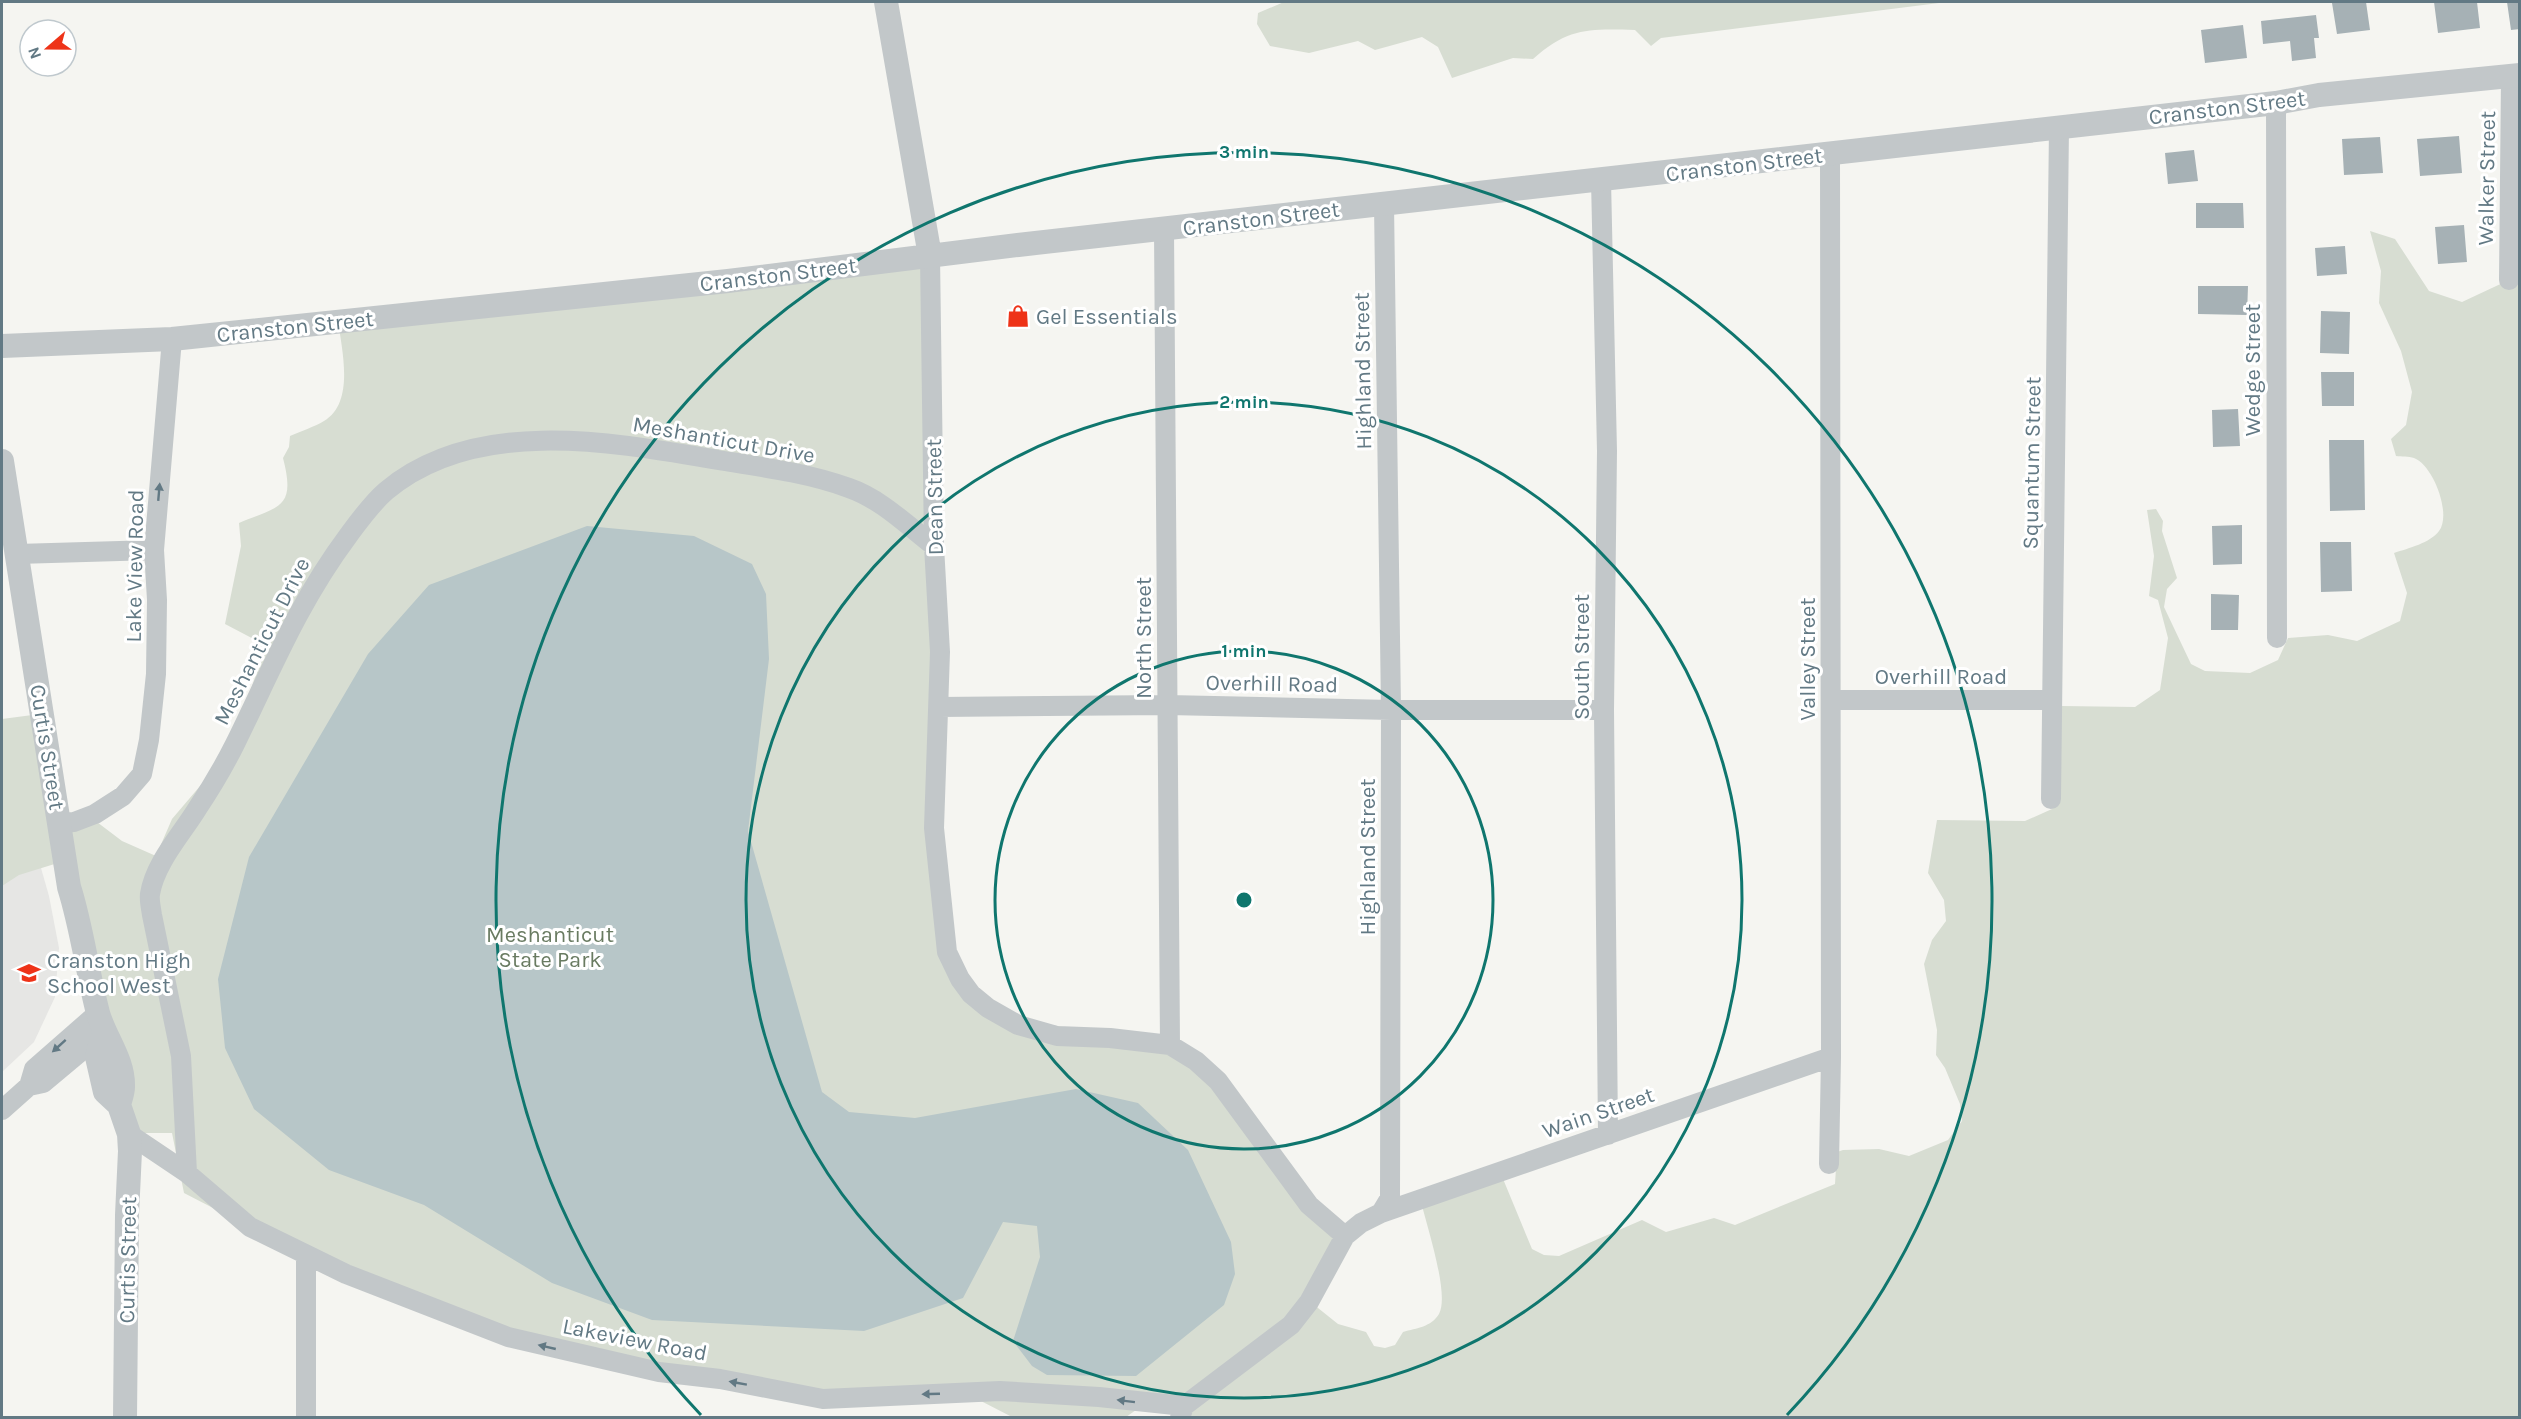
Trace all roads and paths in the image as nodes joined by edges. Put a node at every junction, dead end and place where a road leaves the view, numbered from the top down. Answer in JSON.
{"nodes":[{"id":1,"x":886,"y":2,"type":"edge"},
{"id":2,"x":2515,"y":75,"type":"edge"},
{"id":3,"x":2276,"y":103,"type":"junction"},
{"id":4,"x":2060,"y":127,"type":"junction"},
{"id":5,"x":1830,"y":153,"type":"junction"},
{"id":6,"x":1601,"y":180,"type":"junction"},
{"id":7,"x":1384,"y":204,"type":"junction"},
{"id":8,"x":1164,"y":230,"type":"junction"},
{"id":9,"x":930,"y":256,"type":"junction"},
{"id":10,"x":2509,"y":280,"type":"dead end"},
{"id":11,"x":172,"y":339,"type":"junction"},
{"id":12,"x":2,"y":346,"type":"edge"},
{"id":13,"x":2,"y":461,"type":"edge"},
{"id":14,"x":934,"y":546,"type":"junction"},
{"id":15,"x":154,"y":550,"type":"junction"},
{"id":16,"x":17,"y":554,"type":"junction"},
{"id":17,"x":2277,"y":638,"type":"dead end"},
{"id":18,"x":1831,"y":700,"type":"junction"},
{"id":19,"x":2051,"y":700,"type":"junction"},
{"id":20,"x":1168,"y":705,"type":"junction"},
{"id":21,"x":939,"y":707,"type":"junction"},
{"id":22,"x":1391,"y":710,"type":"junction"},
{"id":23,"x":1604,"y":710,"type":"junction"},
{"id":24,"x":2050,"y":799,"type":"dead end"},
{"id":25,"x":60,"y":823,"type":"junction"},
{"id":26,"x":101,"y":1022,"type":"junction"},
{"id":27,"x":1170,"y":1045,"type":"junction"},
{"id":28,"x":1831,"y":1058,"type":"junction"},
{"id":29,"x":2,"y":1110,"type":"edge"},
{"id":30,"x":129,"y":1134,"type":"junction"},
{"id":31,"x":1608,"y":1135,"type":"junction"},
{"id":32,"x":1829,"y":1164,"type":"dead end"},
{"id":33,"x":187,"y":1173,"type":"junction"},
{"id":34,"x":1381,"y":1212,"type":"junction"},
{"id":35,"x":1345,"y":1236,"type":"junction"},
{"id":36,"x":306,"y":1256,"type":"junction"},
{"id":37,"x":1182,"y":1412,"type":"edge"},
{"id":38,"x":125,"y":1418,"type":"edge"},
{"id":39,"x":306,"y":1418,"type":"edge"}],
"edges":[{"from":1,"to":9,"type":"street","name":"Dean Street"},
{"from":2,"to":3,"type":"street","name":"Cranston Street"},
{"from":2,"to":10,"type":"street","name":"Walker Street"},
{"from":3,"to":4,"type":"street","name":"Cranston Street"},
{"from":3,"to":17,"type":"street","name":"Wedge Street"},
{"from":4,"to":5,"type":"street","name":"Cranston Street"},
{"from":4,"to":19,"type":"street","name":"Squantum Street"},
{"from":5,"to":6,"type":"street","name":"Cranston Street"},
{"from":5,"to":18,"type":"street","name":"Valley Street"},
{"from":6,"to":7,"type":"street","name":"Cranston Street"},
{"from":6,"to":23,"type":"street","name":"South Street"},
{"from":7,"to":8,"type":"street","name":"Cranston Street"},
{"from":7,"to":22,"type":"street","name":"Highland Street"},
{"from":8,"to":9,"type":"street","name":"Cranston Street"},
{"from":8,"to":20,"type":"street","name":"North Street"},
{"from":9,"to":11,"type":"street","name":"Cranston Street"},
{"from":9,"to":14,"type":"street","name":"Dean Street"},
{"from":11,"to":12,"type":"street","name":"Cranston Street"},
{"from":15,"to":11,"type":"street","name":"Lake View Road","one_way":true},
{"from":13,"to":16,"type":"street","name":"Curtis Street"},
{"from":14,"to":21,"type":"street","name":"Dean Street"},
{"from":14,"to":33,"type":"street","name":"Meshanticut Drive"},
{"from":15,"to":16,"type":"street"},
{"from":15,"to":25,"type":"street","name":"Lake View Road"},
{"from":16,"to":25,"type":"street","name":"Curtis Street"},
{"from":18,"to":19,"type":"street","name":"Overhill Road"},
{"from":18,"to":28,"type":"street","name":"Valley Street"},
{"from":19,"to":24,"type":"street","name":"Squantum Street"},
{"from":20,"to":21,"type":"street","name":"Overhill Road"},
{"from":20,"to":22,"type":"street","name":"Overhill Road"},
{"from":20,"to":27,"type":"street","name":"North Street"},
{"from":21,"to":27,"type":"street","name":"Dean Street"},
{"from":22,"to":23,"type":"street","name":"Overhill Road"},
{"from":22,"to":34,"type":"street","name":"Highland Street"},
{"from":23,"to":31,"type":"street","name":"South Street"},
{"from":25,"to":26,"type":"street","name":"Curtis Street"},
{"from":26,"to":29,"type":"street"},
{"from":26,"to":30,"type":"street","name":"Curtis Street"},
{"from":27,"to":35,"type":"street"},
{"from":28,"to":31,"type":"street","name":"Wain Street"},
{"from":28,"to":32,"type":"street","name":"Valley Street"},
{"from":30,"to":33,"type":"street","name":"Lakeview Road"},
{"from":30,"to":38,"type":"street","name":"Curtis Street"},
{"from":31,"to":34,"type":"street","name":"Wain Street"},
{"from":33,"to":36,"type":"street","name":"Lakeview Road"},
{"from":34,"to":35,"type":"street"},
{"from":35,"to":37,"type":"street"},
{"from":37,"to":36,"type":"street","name":"Lakeview Road","one_way":true},
{"from":36,"to":39,"type":"street"}]}
